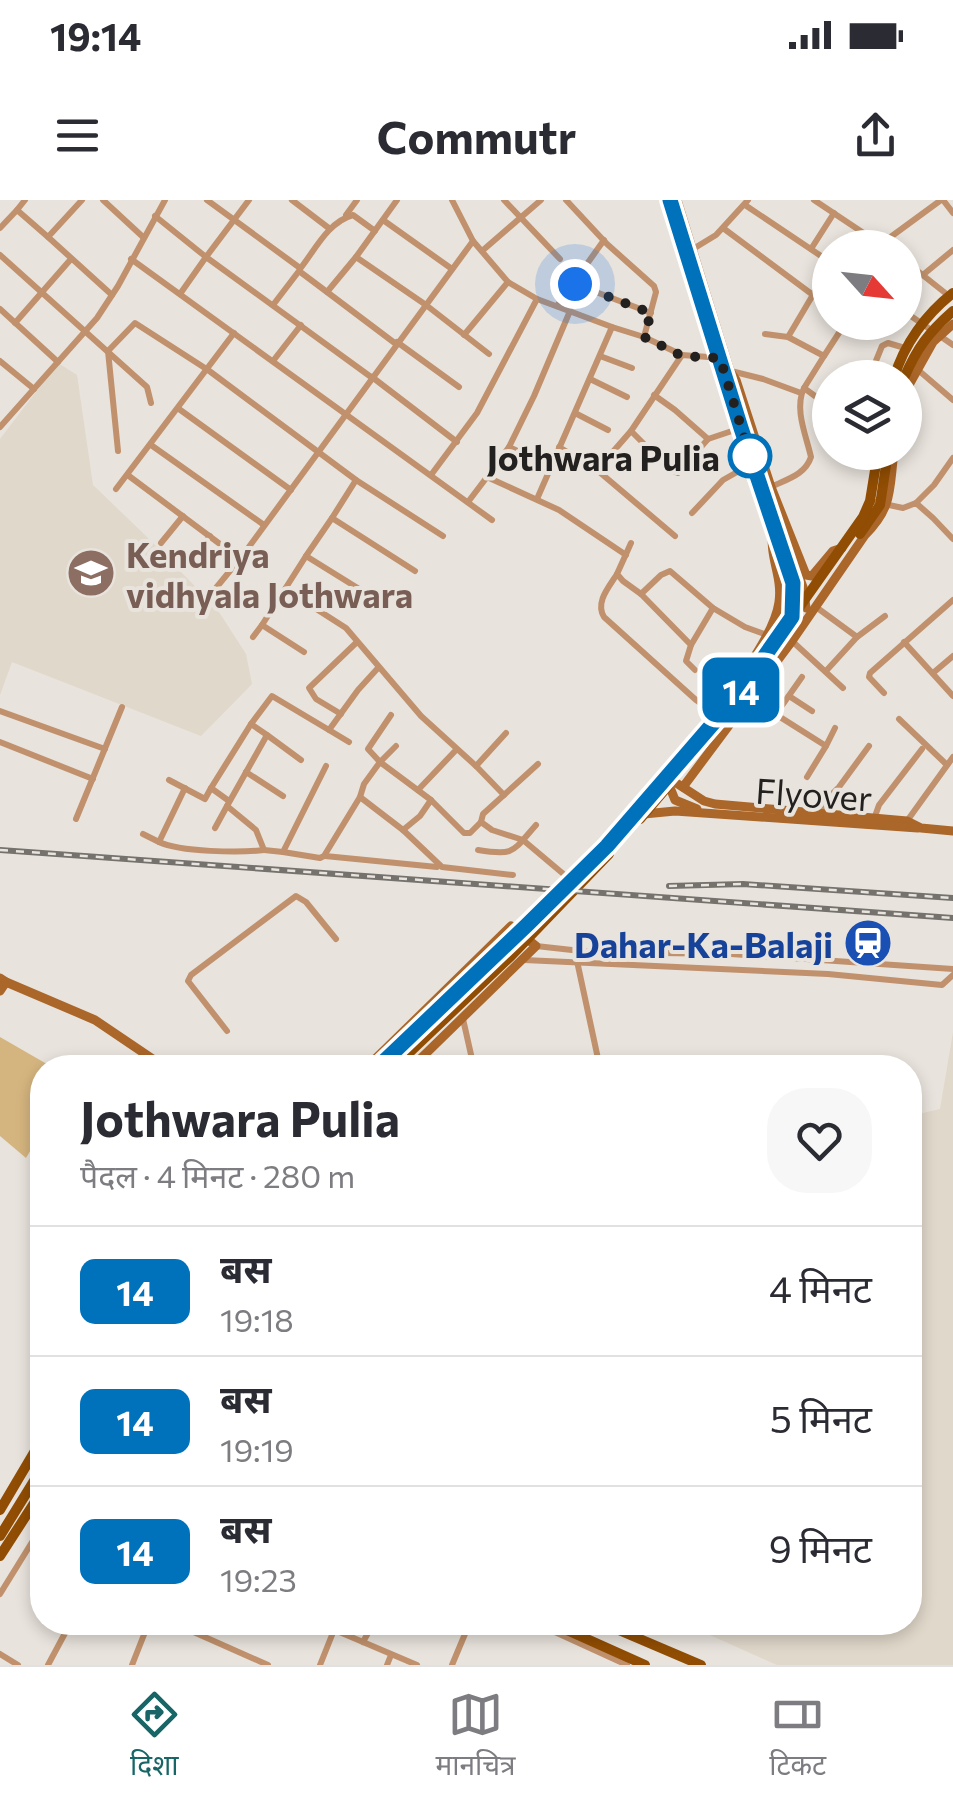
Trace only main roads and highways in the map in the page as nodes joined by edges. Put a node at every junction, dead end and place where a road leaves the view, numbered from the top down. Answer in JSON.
{"nodes":[{"id":1,"x":951,"y":294,"type":"edge"},
{"id":2,"x":953,"y":311,"type":"edge"},
{"id":3,"x":902,"y":360,"type":"edge"},
{"id":4,"x":912,"y":360,"type":"edge"},
{"id":5,"x":878,"y":470,"type":"edge"},
{"id":6,"x":885,"y":470,"type":"edge"},
{"id":7,"x":878,"y":490,"type":"junction"},
{"id":8,"x":866,"y":519,"type":"junction"},
{"id":9,"x":390,"y":1055,"type":"edge"},
{"id":10,"x":407,"y":1055,"type":"edge"},
{"id":11,"x":30,"y":1459,"type":"edge"},
{"id":12,"x":30,"y":1487,"type":"edge"},
{"id":13,"x":30,"y":1508,"type":"edge"},
{"id":14,"x":0,"y":1510,"type":"edge"},
{"id":15,"x":0,"y":1536,"type":"edge"},
{"id":16,"x":0,"y":1556,"type":"edge"},
{"id":17,"x":578,"y":1635,"type":"edge"},
{"id":18,"x":631,"y":1635,"type":"edge"},
{"id":19,"x":646,"y":1665,"type":"edge"},
{"id":20,"x":701,"y":1665,"type":"edge"}],
"edges":[{"from":1,"to":3,"type":"main road"},
{"from":2,"to":4,"type":"main road"},
{"from":5,"to":7,"type":"main road"},
{"from":6,"to":7,"type":"main road"},
{"from":7,"to":8,"type":"main road"},
{"from":7,"to":8,"type":"main road"},
{"from":8,"to":9,"type":"main road"},
{"from":8,"to":10,"type":"main road"},
{"from":11,"to":14,"type":"main road"},
{"from":12,"to":15,"type":"main road"},
{"from":13,"to":16,"type":"main road"},
{"from":17,"to":19,"type":"main road"},
{"from":18,"to":20,"type":"main road"}]}
